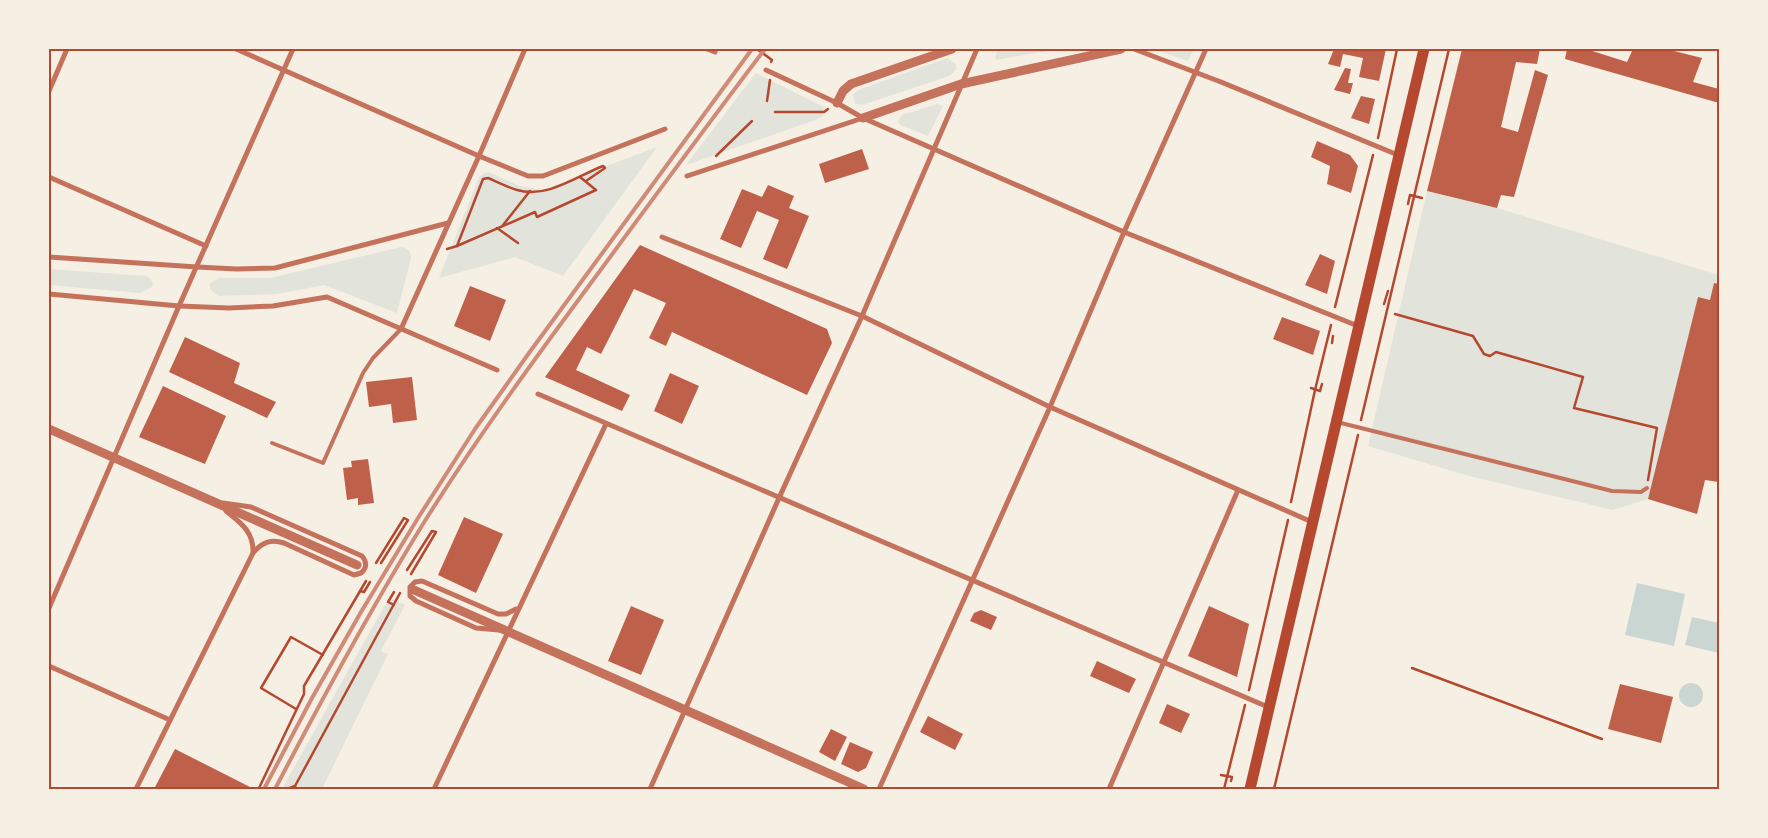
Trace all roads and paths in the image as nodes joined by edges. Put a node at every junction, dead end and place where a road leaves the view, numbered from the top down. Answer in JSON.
{"nodes":[{"id":1,"x":67,"y":49,"type":"edge"},
{"id":2,"x":236,"y":49,"type":"edge"},
{"id":3,"x":294,"y":49,"type":"edge"},
{"id":4,"x":525,"y":49,"type":"edge"},
{"id":5,"x":707,"y":49,"type":"edge"},
{"id":6,"x":757,"y":49,"type":"edge"},
{"id":7,"x":952,"y":49,"type":"edge"},
{"id":8,"x":977,"y":49,"type":"edge"},
{"id":9,"x":1121,"y":49,"type":"edge"},
{"id":10,"x":1134,"y":49,"type":"edge"},
{"id":11,"x":1206,"y":49,"type":"edge"},
{"id":12,"x":1398,"y":49,"type":"edge"},
{"id":13,"x":1424,"y":49,"type":"edge"},
{"id":14,"x":714,"y":52,"type":"dead end"},
{"id":15,"x":772,"y":60,"type":"dead end"},
{"id":16,"x":284,"y":70,"type":"junction"},
{"id":17,"x":766,"y":70,"type":"dead end"},
{"id":18,"x":1196,"y":72,"type":"junction"},
{"id":19,"x":773,"y":74,"type":"junction"},
{"id":20,"x":961,"y":84,"type":"junction"},
{"id":21,"x":49,"y":91,"type":"edge"},
{"id":22,"x":767,"y":101,"type":"dead end"},
{"id":23,"x":837,"y":103,"type":"junction"},
{"id":24,"x":775,"y":112,"type":"dead end"},
{"id":25,"x":863,"y":118,"type":"junction"},
{"id":26,"x":752,"y":121,"type":"dead end"},
{"id":27,"x":665,"y":130,"type":"dead end"},
{"id":28,"x":1376,"y":147,"type":"junction"},
{"id":29,"x":933,"y":149,"type":"junction"},
{"id":30,"x":1398,"y":155,"type":"junction"},
{"id":31,"x":479,"y":156,"type":"junction"},
{"id":32,"x":720,"y":166,"type":"junction"},
{"id":33,"x":687,"y":176,"type":"dead end"},
{"id":34,"x":49,"y":177,"type":"edge"},
{"id":35,"x":580,"y":177,"type":"junction"},
{"id":36,"x":586,"y":181,"type":"junction"},
{"id":37,"x":530,"y":191,"type":"junction"},
{"id":38,"x":1422,"y":198,"type":"dead end"},
{"id":39,"x":1408,"y":204,"type":"dead end"},
{"id":40,"x":448,"y":223,"type":"junction"},
{"id":41,"x":503,"y":226,"type":"junction"},
{"id":42,"x":498,"y":228,"type":"junction"},
{"id":43,"x":1124,"y":232,"type":"junction"},
{"id":44,"x":662,"y":237,"type":"dead end"},
{"id":45,"x":518,"y":243,"type":"dead end"},
{"id":46,"x":206,"y":246,"type":"junction"},
{"id":47,"x":457,"y":246,"type":"junction"},
{"id":48,"x":434,"y":254,"type":"junction"},
{"id":49,"x":49,"y":257,"type":"edge"},
{"id":50,"x":197,"y":267,"type":"junction"},
{"id":51,"x":1388,"y":291,"type":"dead end"},
{"id":52,"x":49,"y":294,"type":"edge"},
{"id":53,"x":1384,"y":304,"type":"dead end"},
{"id":54,"x":179,"y":306,"type":"junction"},
{"id":55,"x":1396,"y":314,"type":"dead end"},
{"id":56,"x":862,"y":316,"type":"junction"},
{"id":57,"x":1333,"y":316,"type":"junction"},
{"id":58,"x":1358,"y":326,"type":"junction"},
{"id":59,"x":401,"y":329,"type":"junction"},
{"id":60,"x":1333,"y":336,"type":"dead end"},
{"id":61,"x":1332,"y":343,"type":"dead end"},
{"id":62,"x":496,"y":370,"type":"dead end"},
{"id":63,"x":1322,"y":384,"type":"dead end"},
{"id":64,"x":1310,"y":388,"type":"dead end"},
{"id":65,"x":1315,"y":390,"type":"junction"},
{"id":66,"x":538,"y":394,"type":"dead end"},
{"id":67,"x":1050,"y":407,"type":"junction"},
{"id":68,"x":1336,"y":421,"type":"junction"},
{"id":69,"x":606,"y":424,"type":"junction"},
{"id":70,"x":49,"y":429,"type":"edge"},
{"id":71,"x":272,"y":442,"type":"dead end"},
{"id":72,"x":114,"y":457,"type":"junction"},
{"id":73,"x":1647,"y":488,"type":"joint"},
{"id":74,"x":1238,"y":490,"type":"junction"},
{"id":75,"x":779,"y":498,"type":"junction"},
{"id":76,"x":217,"y":503,"type":"junction"},
{"id":77,"x":1290,"y":512,"type":"junction"},
{"id":78,"x":1312,"y":522,"type":"junction"},
{"id":79,"x":253,"y":553,"type":"junction"},
{"id":80,"x":362,"y":556,"type":"junction"},
{"id":81,"x":381,"y":563,"type":"dead end"},
{"id":82,"x":357,"y":565,"type":"dead end"},
{"id":83,"x":407,"y":570,"type":"dead end"},
{"id":84,"x":411,"y":574,"type":"junction"},
{"id":85,"x":366,"y":580,"type":"dead end"},
{"id":86,"x":971,"y":580,"type":"junction"},
{"id":87,"x":407,"y":581,"type":"dead end"},
{"id":88,"x":424,"y":581,"type":"junction"},
{"id":89,"x":370,"y":582,"type":"dead end"},
{"id":90,"x":404,"y":588,"type":"dead end"},
{"id":91,"x":360,"y":590,"type":"junction"},
{"id":92,"x":414,"y":590,"type":"dead end"},
{"id":93,"x":394,"y":592,"type":"dead end"},
{"id":94,"x":394,"y":604,"type":"junction"},
{"id":95,"x":518,"y":607,"type":"junction"},
{"id":96,"x":49,"y":608,"type":"edge"},
{"id":97,"x":507,"y":632,"type":"junction"},
{"id":98,"x":322,"y":655,"type":"junction"},
{"id":99,"x":1164,"y":663,"type":"junction"},
{"id":100,"x":49,"y":666,"type":"edge"},
{"id":101,"x":1412,"y":668,"type":"dead end"},
{"id":102,"x":1247,"y":698,"type":"junction"},
{"id":103,"x":1268,"y":707,"type":"junction"},
{"id":104,"x":296,"y":709,"type":"junction"},
{"id":105,"x":685,"y":710,"type":"junction"},
{"id":106,"x":170,"y":720,"type":"junction"},
{"id":107,"x":1602,"y":739,"type":"dead end"},
{"id":108,"x":1221,"y":775,"type":"dead end"},
{"id":109,"x":1227,"y":776,"type":"junction"},
{"id":110,"x":1231,"y":782,"type":"dead end"},
{"id":111,"x":296,"y":787,"type":"edge"},
{"id":112,"x":259,"y":788,"type":"dead end"},
{"id":113,"x":136,"y":789,"type":"edge"},
{"id":114,"x":287,"y":789,"type":"edge"},
{"id":115,"x":434,"y":789,"type":"edge"},
{"id":116,"x":650,"y":789,"type":"edge"},
{"id":117,"x":864,"y":789,"type":"edge"},
{"id":118,"x":879,"y":789,"type":"edge"},
{"id":119,"x":1109,"y":789,"type":"edge"},
{"id":120,"x":1224,"y":789,"type":"edge"},
{"id":121,"x":1250,"y":789,"type":"edge"}],
"edges":[{"from":1,"to":21,"type":"street"},
{"from":2,"to":16,"type":"street"},
{"from":3,"to":16,"type":"street"},
{"from":4,"to":31,"type":"street"},
{"from":5,"to":14,"type":"street"},
{"from":6,"to":15,"type":"path"},
{"from":7,"to":23,"type":"street"},
{"from":8,"to":20,"type":"street"},
{"from":9,"to":20,"type":"street"},
{"from":10,"to":18,"type":"street"},
{"from":11,"to":18,"type":"street"},
{"from":12,"to":28,"type":"path"},
{"from":13,"to":30,"type":"main road"},
{"from":16,"to":31,"type":"street"},
{"from":16,"to":46,"type":"street"},
{"from":17,"to":19,"type":"street"},
{"from":18,"to":28,"type":"street"},
{"from":18,"to":43,"type":"street"},
{"from":19,"to":22,"type":"path"},
{"from":19,"to":23,"type":"street"},
{"from":20,"to":25,"type":"street"},
{"from":20,"to":29,"type":"street"},
{"from":23,"to":24,"type":"path"},
{"from":23,"to":25,"type":"street"},
{"from":25,"to":29,"type":"street"},
{"from":25,"to":32,"type":"street"},
{"from":26,"to":32,"type":"path"},
{"from":27,"to":31,"type":"street"},
{"from":28,"to":30,"type":"street"},
{"from":28,"to":57,"type":"path"},
{"from":29,"to":43,"type":"street"},
{"from":29,"to":56,"type":"street"},
{"from":30,"to":58,"type":"main road"},
{"from":31,"to":40,"type":"street"},
{"from":32,"to":33,"type":"street"},
{"from":34,"to":46,"type":"street"},
{"from":35,"to":36,"type":"path"},
{"from":35,"to":36,"type":"path"},
{"from":35,"to":37,"type":"path"},
{"from":36,"to":41,"type":"path"},
{"from":37,"to":41,"type":"path"},
{"from":37,"to":47,"type":"path"},
{"from":38,"to":39,"type":"path"},
{"from":40,"to":48,"type":"street"},
{"from":40,"to":50,"type":"street"},
{"from":41,"to":42,"type":"path"},
{"from":42,"to":45,"type":"path"},
{"from":42,"to":47,"type":"path"},
{"from":43,"to":57,"type":"street"},
{"from":43,"to":67,"type":"street"},
{"from":44,"to":56,"type":"street"},
{"from":46,"to":50,"type":"street"},
{"from":47,"to":48,"type":"path"},
{"from":48,"to":59,"type":"street"},
{"from":49,"to":50,"type":"street"},
{"from":50,"to":54,"type":"street"},
{"from":51,"to":53,"type":"path"},
{"from":52,"to":54,"type":"street"},
{"from":54,"to":59,"type":"street"},
{"from":54,"to":72,"type":"street"},
{"from":55,"to":73,"type":"path"},
{"from":56,"to":67,"type":"street"},
{"from":56,"to":75,"type":"street"},
{"from":57,"to":58,"type":"street"},
{"from":57,"to":65,"type":"path"},
{"from":58,"to":68,"type":"main road"},
{"from":59,"to":62,"type":"street"},
{"from":59,"to":71,"type":"lane"},
{"from":60,"to":61,"type":"path"},
{"from":63,"to":65,"type":"path"},
{"from":64,"to":65,"type":"path"},
{"from":65,"to":77,"type":"path"},
{"from":66,"to":69,"type":"street"},
{"from":67,"to":74,"type":"street"},
{"from":67,"to":86,"type":"street"},
{"from":68,"to":73,"type":"lane"},
{"from":68,"to":78,"type":"main road"},
{"from":69,"to":75,"type":"street"},
{"from":69,"to":95,"type":"street"},
{"from":70,"to":72,"type":"street"},
{"from":72,"to":76,"type":"street"},
{"from":72,"to":96,"type":"street"},
{"from":74,"to":77,"type":"street"},
{"from":74,"to":99,"type":"street"},
{"from":75,"to":86,"type":"street"},
{"from":75,"to":105,"type":"street"},
{"from":76,"to":79,"type":"street"},
{"from":76,"to":80,"type":"street"},
{"from":76,"to":82,"type":"street"},
{"from":77,"to":78,"type":"street"},
{"from":77,"to":102,"type":"path"},
{"from":78,"to":103,"type":"main road"},
{"from":79,"to":80,"type":"street"},
{"from":79,"to":106,"type":"street"},
{"from":80,"to":81,"type":"path"},
{"from":83,"to":84,"type":"path"},
{"from":84,"to":87,"type":"path"},
{"from":84,"to":88,"type":"path"},
{"from":85,"to":91,"type":"path"},
{"from":86,"to":99,"type":"street"},
{"from":86,"to":118,"type":"street"},
{"from":88,"to":95,"type":"street"},
{"from":88,"to":97,"type":"street"},
{"from":89,"to":91,"type":"path"},
{"from":90,"to":94,"type":"path"},
{"from":91,"to":98,"type":"path"},
{"from":92,"to":97,"type":"street"},
{"from":93,"to":94,"type":"path"},
{"from":94,"to":111,"type":"path"},
{"from":95,"to":97,"type":"street"},
{"from":97,"to":105,"type":"street"},
{"from":97,"to":115,"type":"street"},
{"from":98,"to":104,"type":"path"},
{"from":98,"to":104,"type":"path"},
{"from":99,"to":102,"type":"street"},
{"from":99,"to":119,"type":"street"},
{"from":100,"to":106,"type":"street"},
{"from":101,"to":107,"type":"path"},
{"from":102,"to":103,"type":"street"},
{"from":102,"to":109,"type":"path"},
{"from":103,"to":121,"type":"main road"},
{"from":104,"to":112,"type":"path"},
{"from":105,"to":116,"type":"street"},
{"from":105,"to":117,"type":"street"},
{"from":106,"to":113,"type":"street"},
{"from":108,"to":109,"type":"path"},
{"from":109,"to":110,"type":"path"},
{"from":109,"to":120,"type":"path"},
{"from":111,"to":114,"type":"path"}]}
